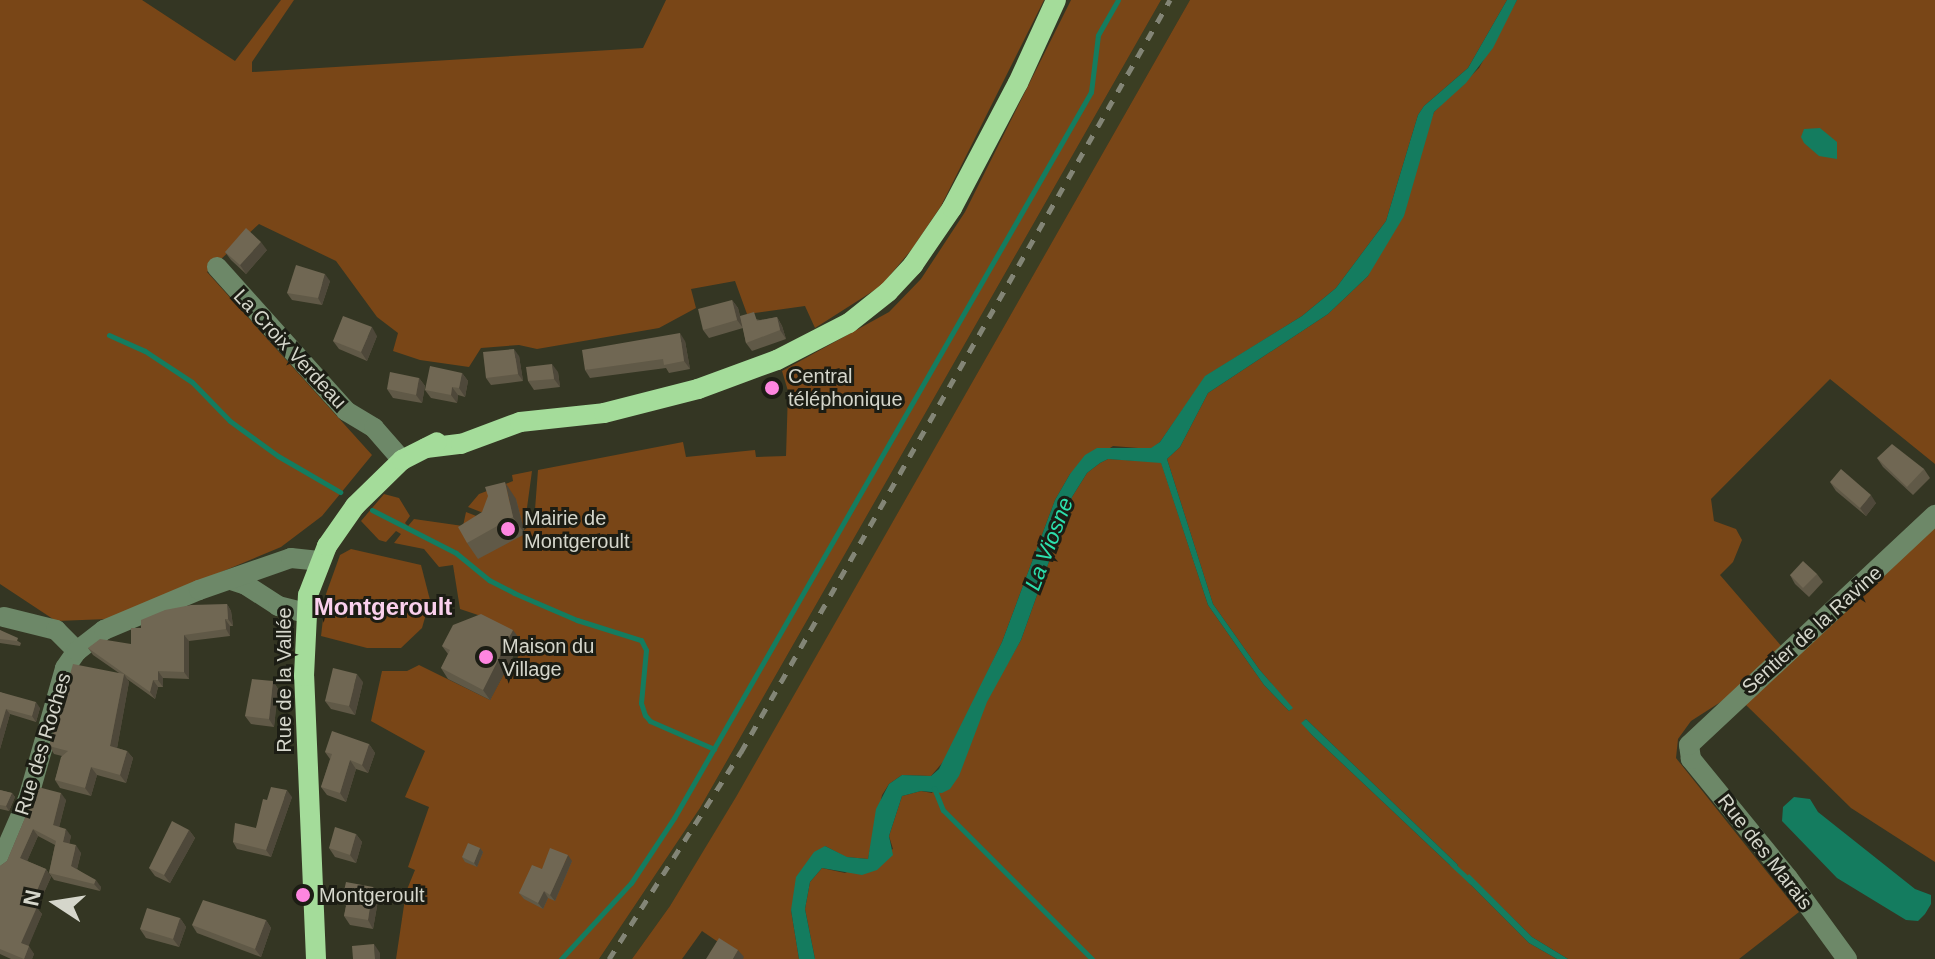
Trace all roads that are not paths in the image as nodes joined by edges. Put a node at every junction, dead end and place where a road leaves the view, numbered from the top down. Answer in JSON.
{"nodes":[{"id":1,"x":1056,"y":0,"type":"edge"},
{"id":2,"x":217,"y":267,"type":"dead end"},
{"id":3,"x":402,"y":460,"type":"junction"},
{"id":4,"x":1935,"y":515,"type":"edge"},
{"id":5,"x":319,"y":561,"type":"junction"},
{"id":6,"x":231,"y":580,"type":"junction"},
{"id":7,"x":306,"y":613,"type":"junction"},
{"id":8,"x":4,"y":617,"type":"dead end"},
{"id":9,"x":77,"y":651,"type":"junction"},
{"id":10,"x":1689,"y":745,"type":"joint"},
{"id":11,"x":0,"y":863,"type":"edge"},
{"id":12,"x":316,"y":959,"type":"edge"},
{"id":13,"x":1847,"y":959,"type":"edge"}],
"edges":[{"from":1,"to":3,"type":"main road","name":"Rue de la Vallée"},
{"from":2,"to":3,"type":"street","name":"La Croix Verdeau"},
{"from":3,"to":5,"type":"main road","name":"Rue de la Vallée"},
{"from":4,"to":10,"type":"street","name":"Sentier de la Ravine"},
{"from":5,"to":6,"type":"street","name":"Rue des Roches"},
{"from":5,"to":7,"type":"main road","name":"Rue de la Vallée"},
{"from":6,"to":7,"type":"street"},
{"from":6,"to":9,"type":"street","name":"Rue des Roches"},
{"from":7,"to":12,"type":"main road","name":"Rue de la Vallée"},
{"from":8,"to":9,"type":"street"},
{"from":9,"to":11,"type":"street","name":"Rue des Roches"},
{"from":10,"to":13,"type":"street","name":"Rue des Marais"}]}
